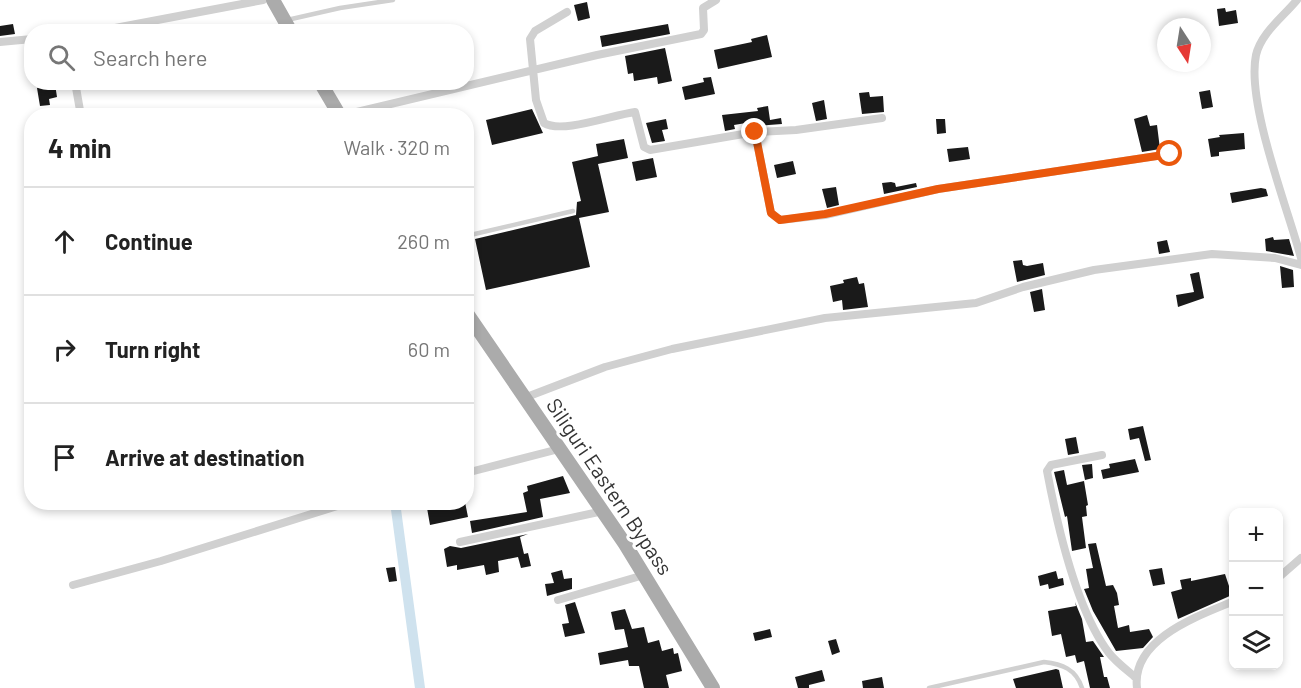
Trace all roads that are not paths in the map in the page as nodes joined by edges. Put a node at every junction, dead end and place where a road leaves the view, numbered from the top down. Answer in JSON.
{"nodes":[{"id":1,"x":263,"y":0,"type":"edge"},
{"id":2,"x":273,"y":0,"type":"edge"},
{"id":3,"x":393,"y":0,"type":"edge"},
{"id":4,"x":716,"y":0,"type":"edge"},
{"id":5,"x":1297,"y":0,"type":"edge"},
{"id":6,"x":567,"y":12,"type":"dead end"},
{"id":7,"x":136,"y":24,"type":"edge"},
{"id":8,"x":287,"y":24,"type":"edge"},
{"id":9,"x":294,"y":24,"type":"edge"},
{"id":10,"x":24,"y":40,"type":"edge"},
{"id":11,"x":0,"y":42,"type":"edge"},
{"id":12,"x":532,"y":71,"type":"junction"},
{"id":13,"x":474,"y":85,"type":"edge"},
{"id":14,"x":76,"y":90,"type":"edge"},
{"id":15,"x":325,"y":90,"type":"edge"},
{"id":16,"x":451,"y":90,"type":"edge"},
{"id":17,"x":80,"y":108,"type":"edge"},
{"id":18,"x":335,"y":108,"type":"edge"},
{"id":19,"x":374,"y":108,"type":"edge"},
{"id":20,"x":882,"y":118,"type":"dead end"},
{"id":21,"x":755,"y":132,"type":"junction"},
{"id":22,"x":1170,"y":154,"type":"dead end"},
{"id":23,"x":573,"y":211,"type":"dead end"},
{"id":24,"x":474,"y":234,"type":"edge"},
{"id":25,"x":1301,"y":258,"type":"edge"},
{"id":26,"x":1301,"y":265,"type":"edge"},
{"id":27,"x":474,"y":324,"type":"edge"},
{"id":28,"x":524,"y":398,"type":"junction"},
{"id":29,"x":559,"y":449,"type":"junction"},
{"id":30,"x":1102,"y":455,"type":"dead end"},
{"id":31,"x":474,"y":471,"type":"edge"},
{"id":32,"x":324,"y":510,"type":"edge"},
{"id":33,"x":603,"y":511,"type":"junction"},
{"id":34,"x":460,"y":542,"type":"dead end"},
{"id":35,"x":1301,"y":558,"type":"edge"},
{"id":36,"x":1283,"y":574,"type":"edge"},
{"id":37,"x":644,"y":575,"type":"junction"},
{"id":38,"x":73,"y":585,"type":"dead end"},
{"id":39,"x":558,"y":600,"type":"dead end"},
{"id":40,"x":1229,"y":603,"type":"edge"},
{"id":41,"x":1136,"y":678,"type":"junction"},
{"id":42,"x":713,"y":688,"type":"edge"},
{"id":43,"x":929,"y":688,"type":"edge"},
{"id":44,"x":1082,"y":688,"type":"edge"},
{"id":45,"x":1137,"y":688,"type":"edge"}],
"edges":[{"from":1,"to":7,"type":"street"},
{"from":2,"to":8,"type":"main road"},
{"from":3,"to":9,"type":"lane"},
{"from":4,"to":12,"type":"street"},
{"from":5,"to":25,"type":"street"},
{"from":6,"to":12,"type":"street"},
{"from":10,"to":11,"type":"street"},
{"from":12,"to":13,"type":"street"},
{"from":12,"to":21,"type":"street"},
{"from":14,"to":17,"type":"street"},
{"from":15,"to":18,"type":"main road"},
{"from":16,"to":19,"type":"street"},
{"from":20,"to":21,"type":"street"},
{"from":21,"to":22,"type":"street"},
{"from":23,"to":24,"type":"lane"},
{"from":26,"to":28,"type":"street"},
{"from":27,"to":28,"type":"main road","name":"Siliguri Eastern Bypass"},
{"from":28,"to":29,"type":"main road","name":"Siliguri Eastern Bypass"},
{"from":29,"to":31,"type":"street"},
{"from":29,"to":33,"type":"main road","name":"Siliguri Eastern Bypass"},
{"from":30,"to":41,"type":"street"},
{"from":32,"to":38,"type":"street"},
{"from":33,"to":34,"type":"street"},
{"from":33,"to":37,"type":"main road","name":"Siliguri Eastern Bypass"},
{"from":35,"to":36,"type":"street"},
{"from":37,"to":39,"type":"street"},
{"from":37,"to":42,"type":"main road","name":"Siliguri Eastern Bypass"},
{"from":40,"to":41,"type":"street"},
{"from":41,"to":45,"type":"street"},
{"from":43,"to":44,"type":"lane"}]}
